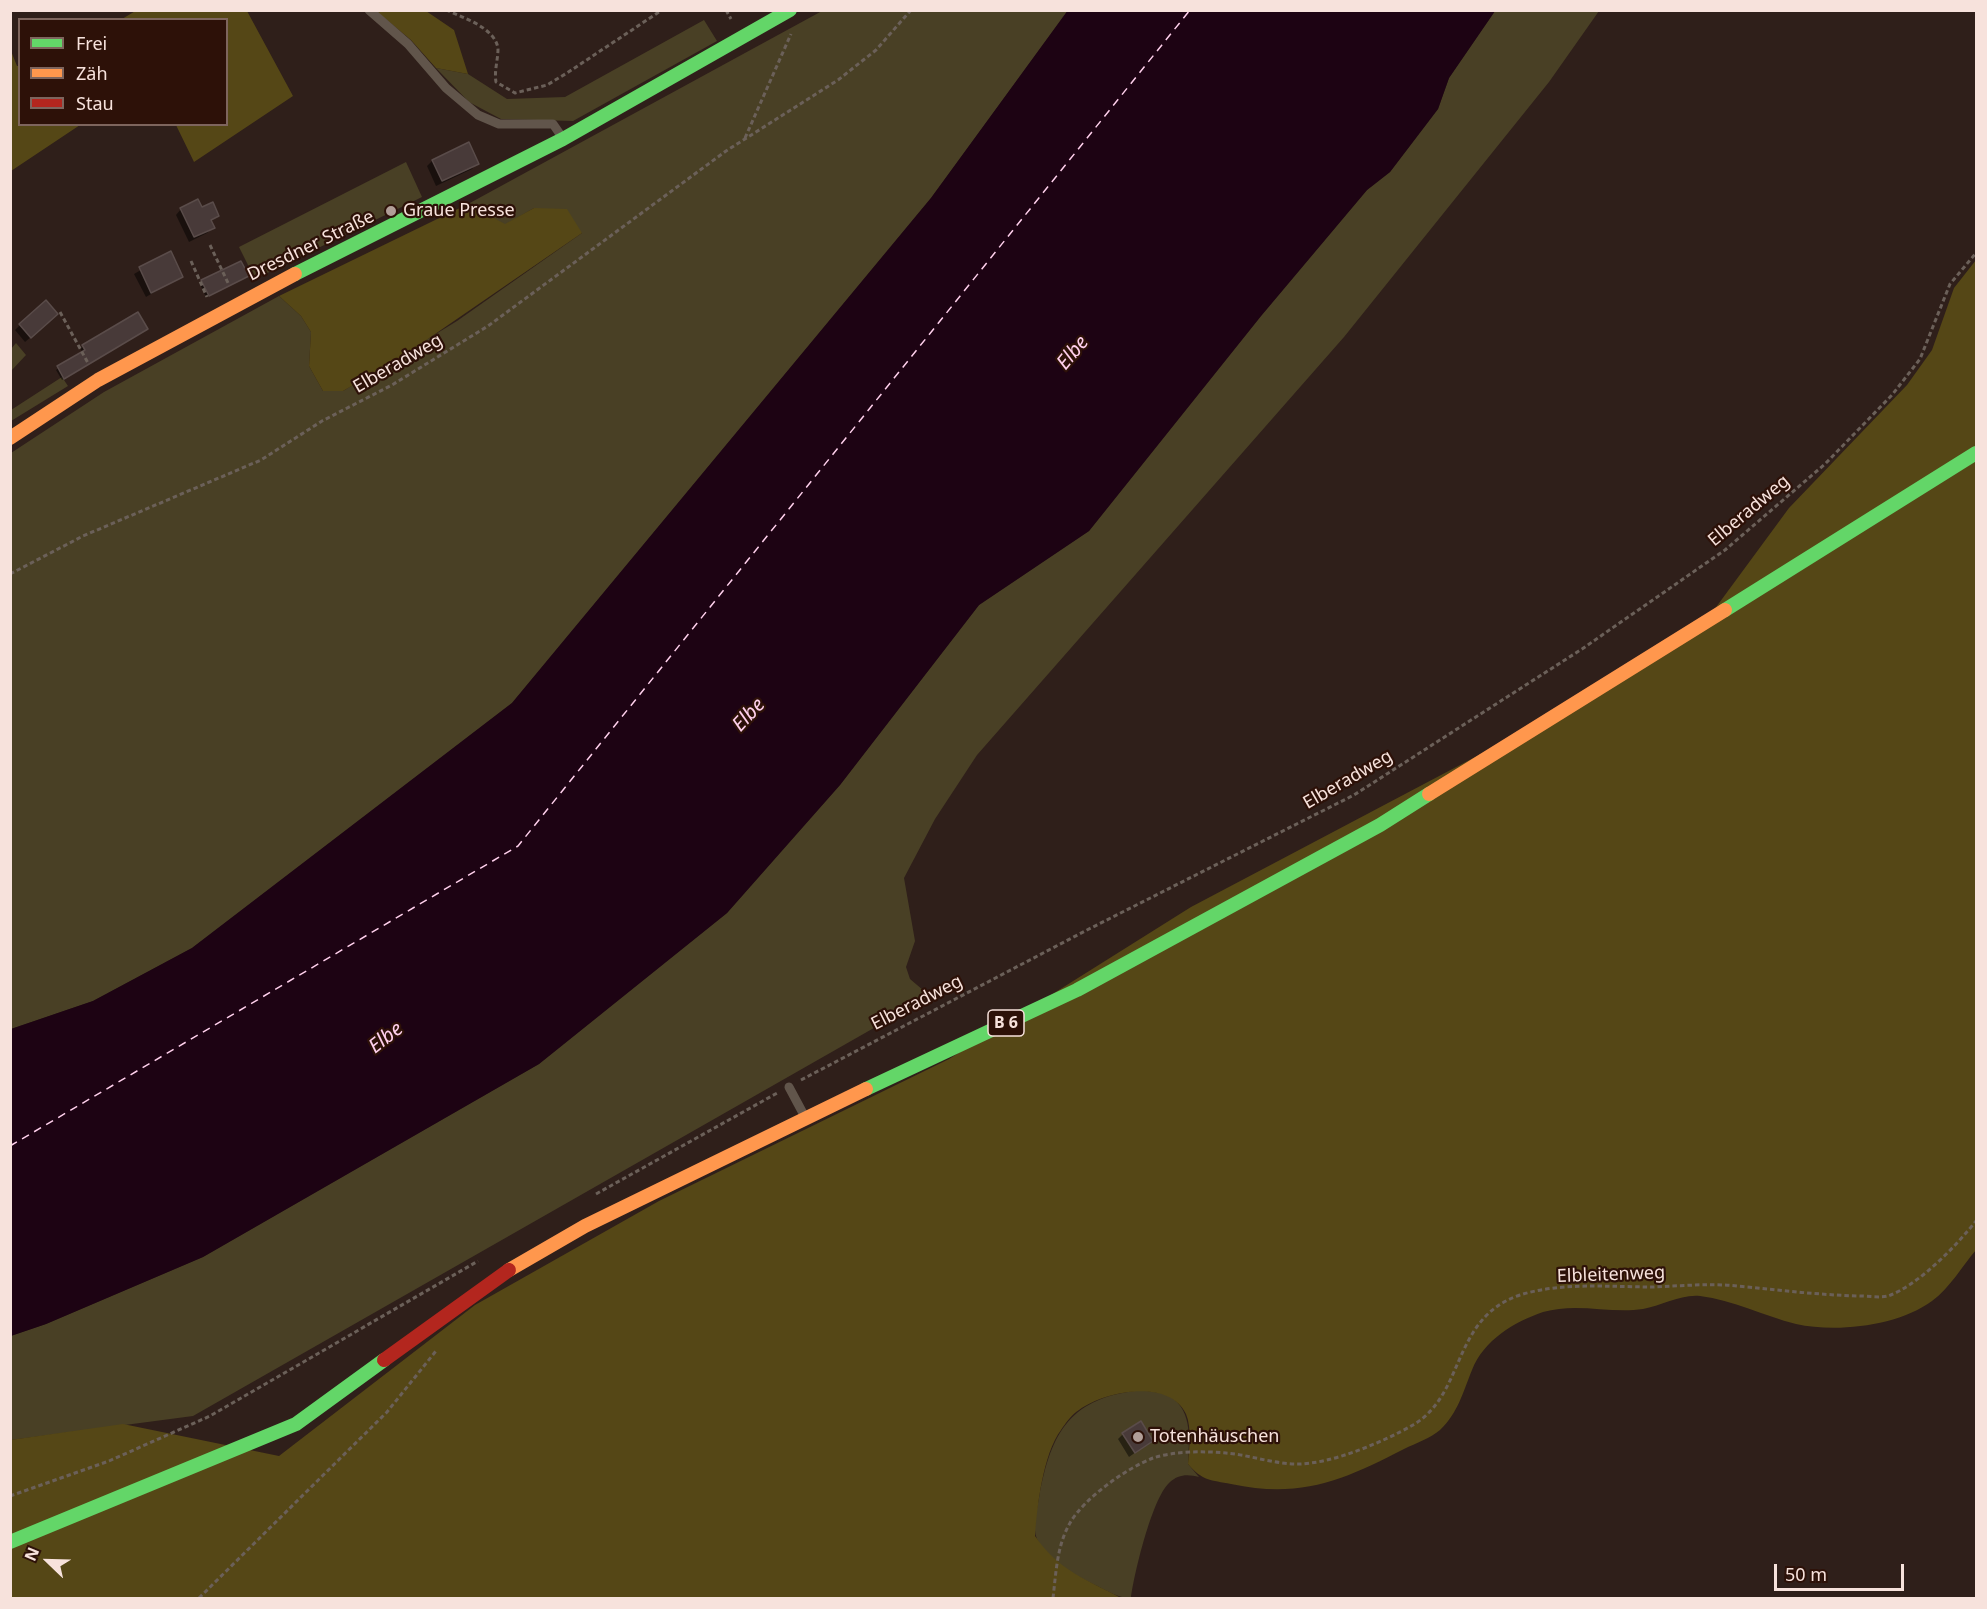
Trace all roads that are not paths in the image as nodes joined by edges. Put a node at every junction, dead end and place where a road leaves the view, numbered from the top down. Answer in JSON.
{"nodes":[{"id":1,"x":369,"y":10,"type":"edge"},
{"id":2,"x":790,"y":10,"type":"edge"},
{"id":3,"x":563,"y":139,"type":"junction"},
{"id":4,"x":10,"y":438,"type":"edge"},
{"id":5,"x":1977,"y":453,"type":"edge"},
{"id":6,"x":789,"y":1087,"type":"road end"},
{"id":7,"x":805,"y":1117,"type":"junction"},
{"id":8,"x":10,"y":1542,"type":"edge"}],
"edges":[{"from":1,"to":3,"type":"lane"},
{"from":2,"to":3,"type":"main road","name":"Dresdner Straße"},
{"from":3,"to":4,"type":"main road","name":"Dresdner Straße"},
{"from":5,"to":7,"type":"main road","number":"B 6"},
{"from":6,"to":7,"type":"lane"},
{"from":7,"to":8,"type":"main road","number":"B 6"}]}
